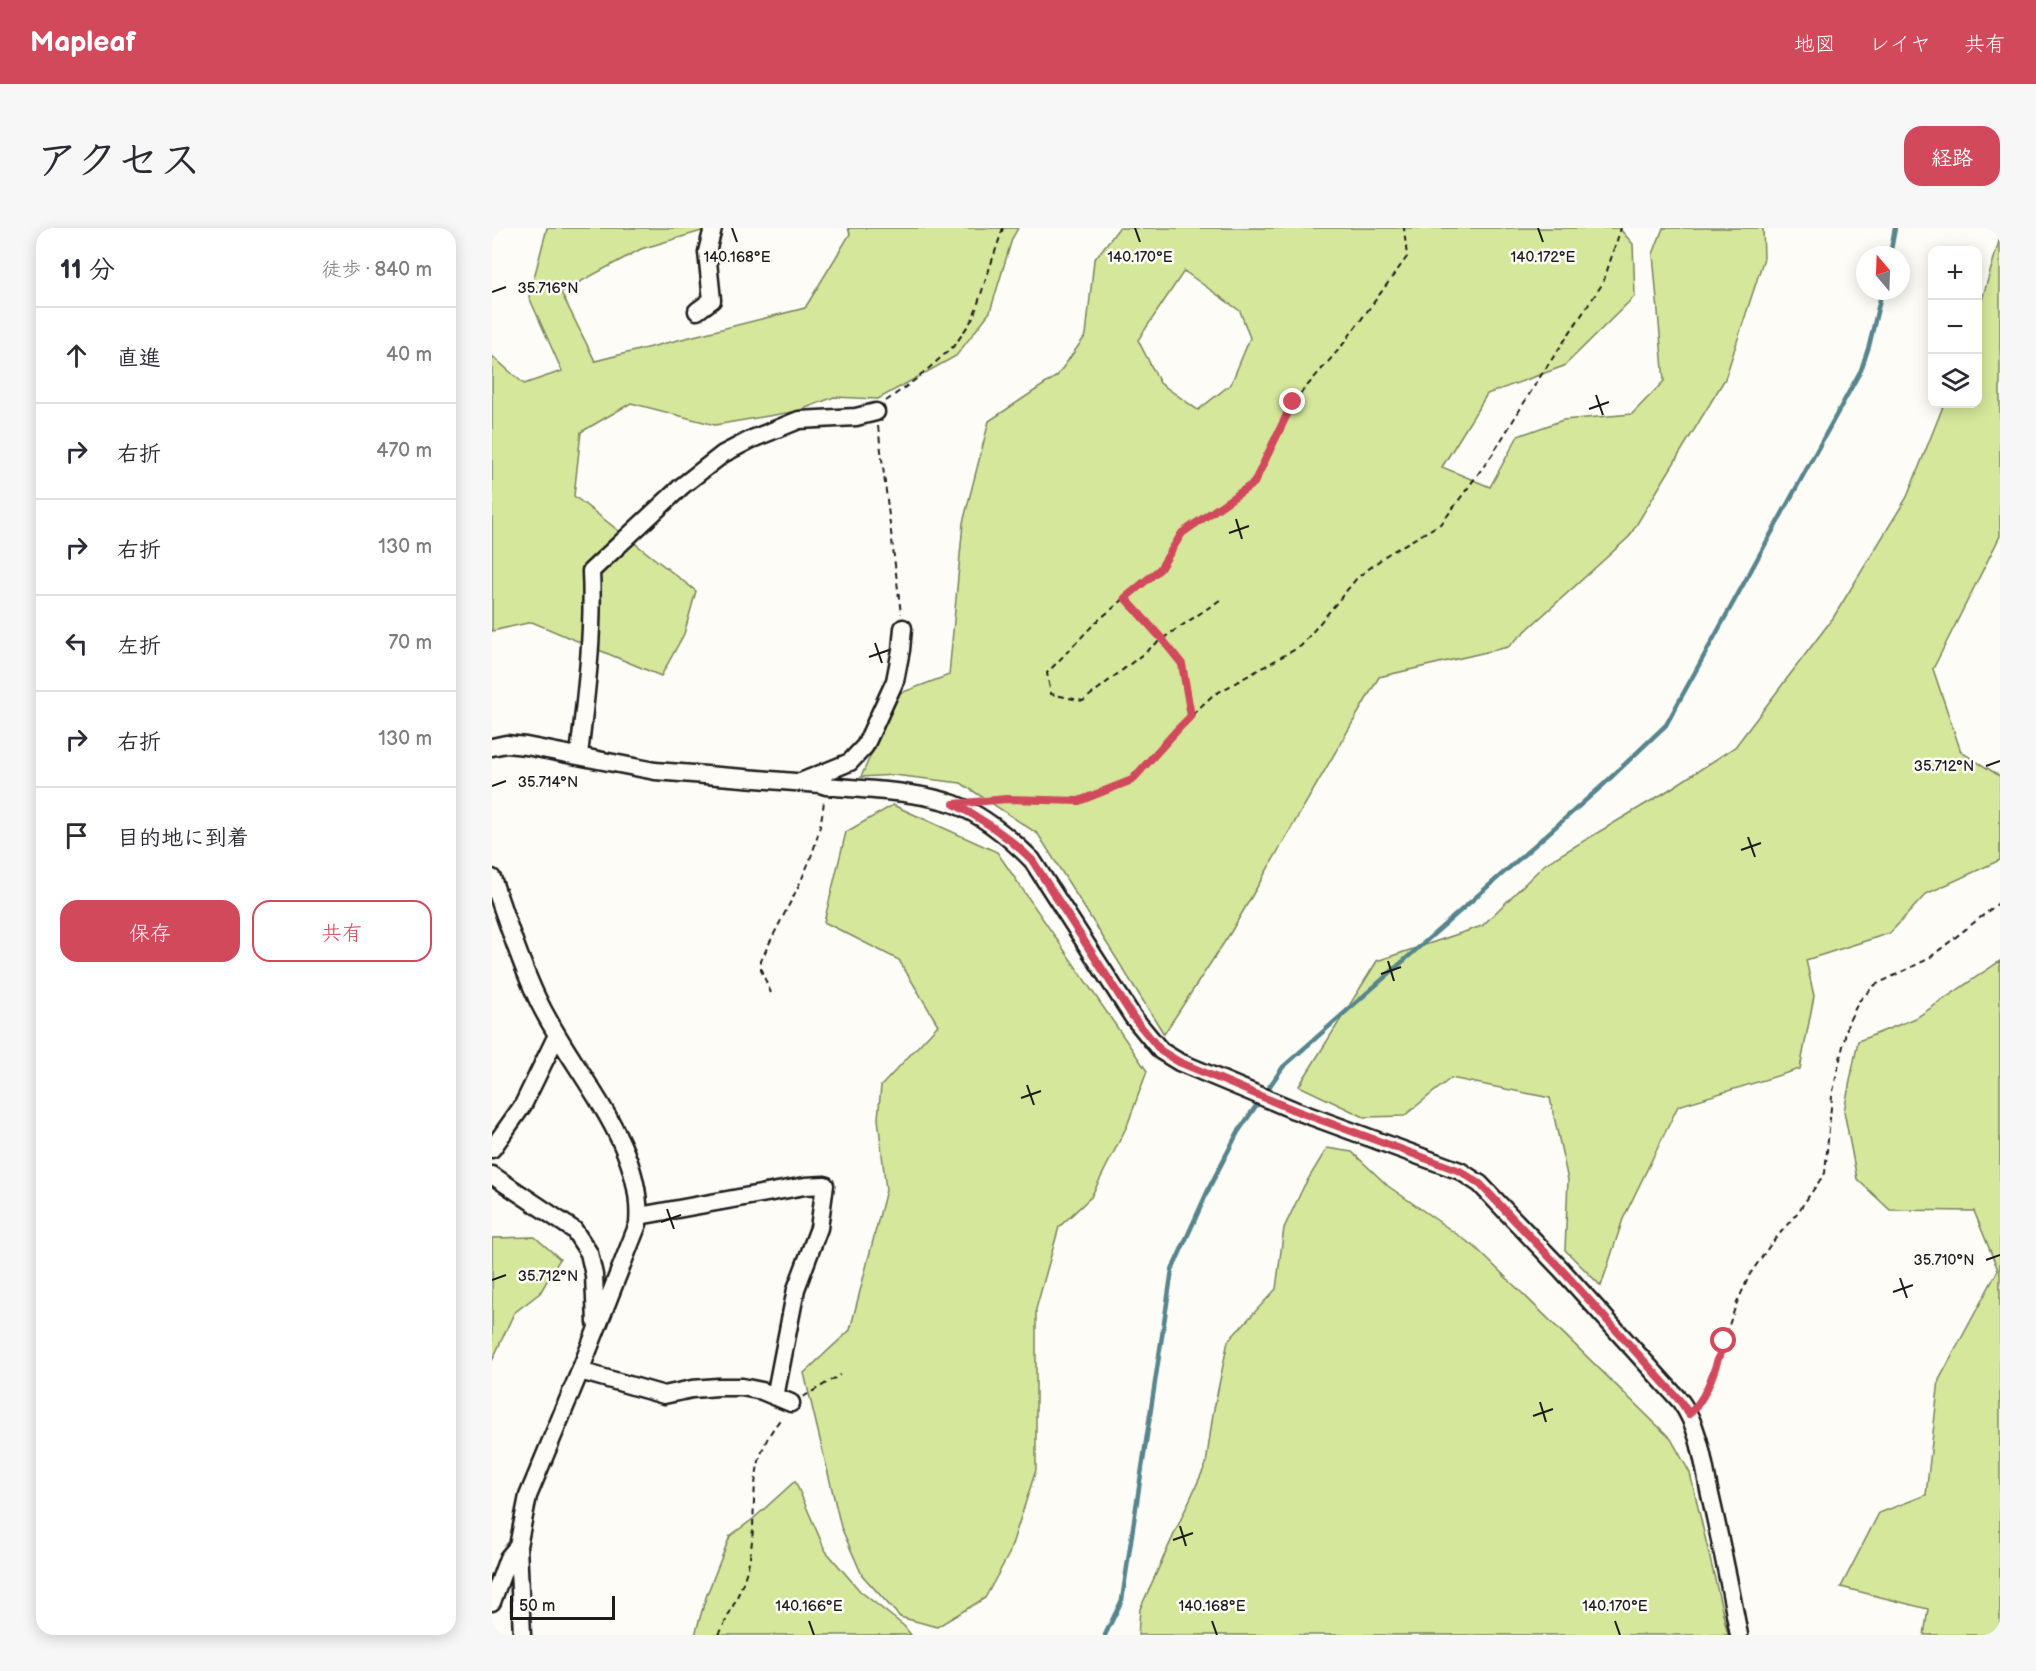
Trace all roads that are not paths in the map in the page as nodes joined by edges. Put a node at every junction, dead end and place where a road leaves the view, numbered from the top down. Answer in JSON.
{"nodes":[{"id":1,"x":713,"y":228,"type":"edge"},
{"id":2,"x":698,"y":311,"type":"dead end"},
{"id":3,"x":876,"y":412,"type":"road end"},
{"id":4,"x":903,"y":628,"type":"road end"},
{"id":5,"x":492,"y":747,"type":"edge"},
{"id":6,"x":579,"y":756,"type":"junction"},
{"id":7,"x":799,"y":782,"type":"junction"},
{"id":8,"x":492,"y":878,"type":"edge"},
{"id":9,"x":557,"y":1035,"type":"junction"},
{"id":10,"x":492,"y":1149,"type":"edge"},
{"id":11,"x":492,"y":1175,"type":"edge"},
{"id":12,"x":639,"y":1216,"type":"junction"},
{"id":13,"x":596,"y":1331,"type":"junction"},
{"id":14,"x":580,"y":1371,"type":"junction"},
{"id":15,"x":518,"y":1546,"type":"junction"},
{"id":16,"x":492,"y":1602,"type":"edge"},
{"id":17,"x":522,"y":1635,"type":"edge"},
{"id":18,"x":1739,"y":1635,"type":"edge"}],
"edges":[{"from":1,"to":2,"type":"street"},
{"from":3,"to":6,"type":"street"},
{"from":4,"to":7,"type":"street"},
{"from":5,"to":6,"type":"street"},
{"from":6,"to":7,"type":"street"},
{"from":7,"to":18,"type":"street"},
{"from":8,"to":9,"type":"street"},
{"from":9,"to":10,"type":"street"},
{"from":9,"to":12,"type":"street"},
{"from":11,"to":13,"type":"street"},
{"from":12,"to":13,"type":"street"},
{"from":12,"to":14,"type":"street"},
{"from":13,"to":14,"type":"street"},
{"from":14,"to":15,"type":"street"},
{"from":15,"to":16,"type":"street"},
{"from":15,"to":17,"type":"street"}]}
